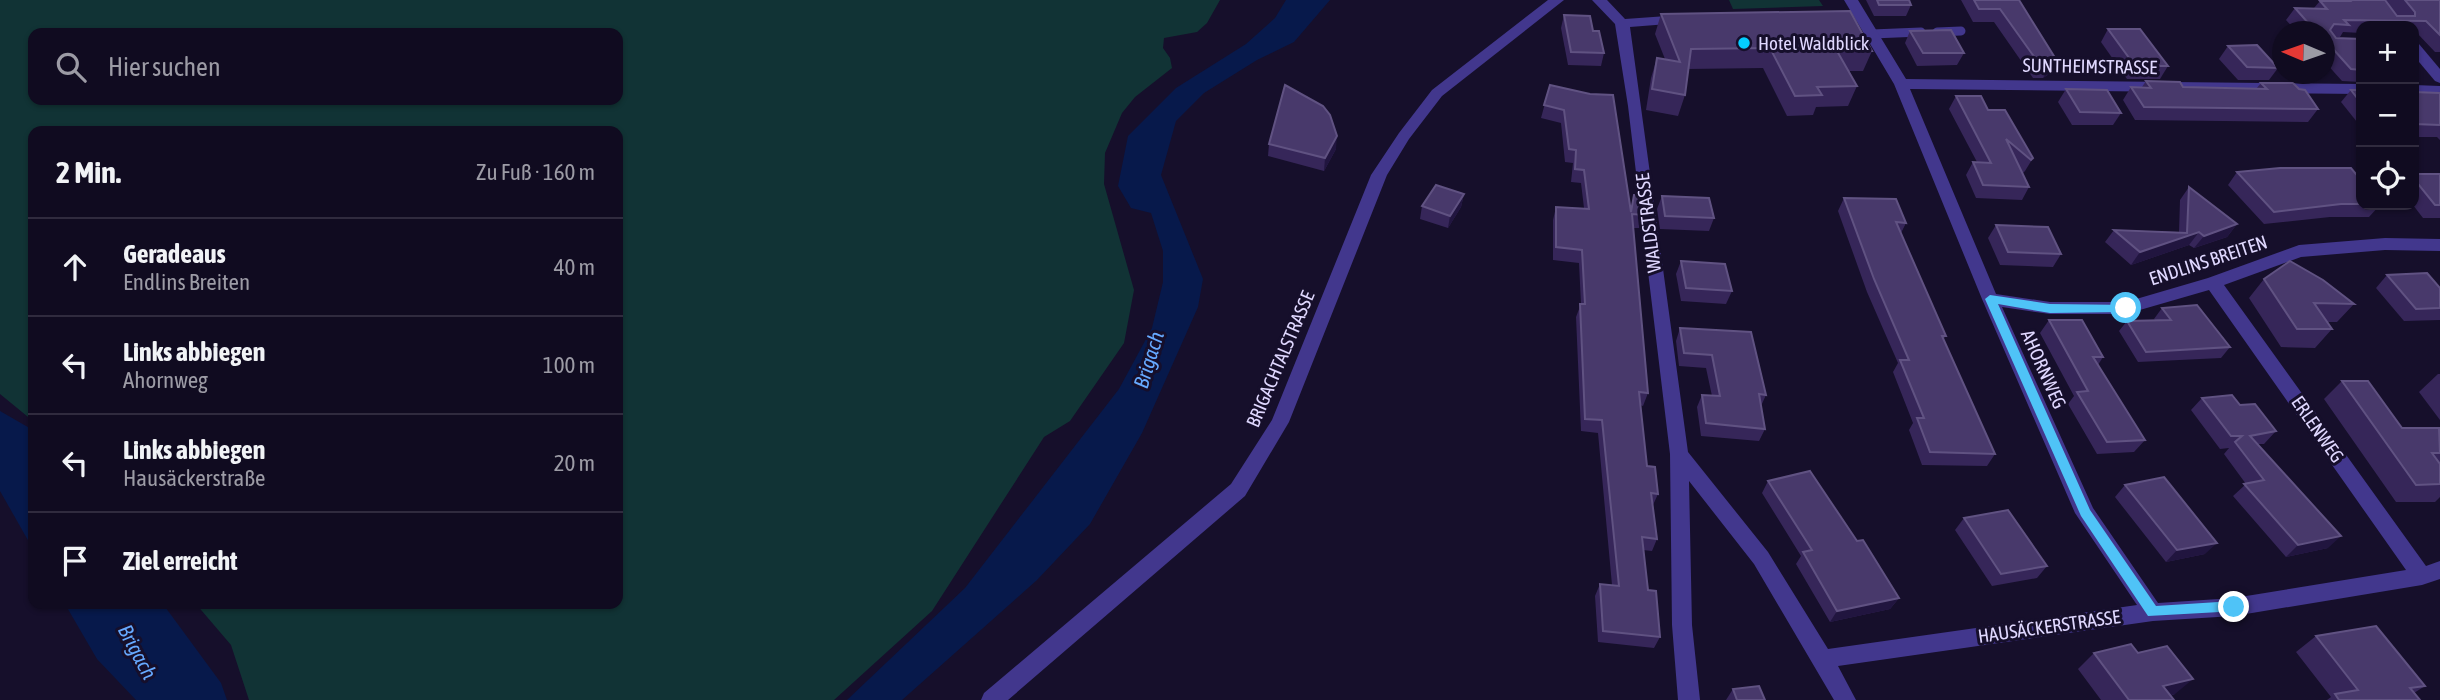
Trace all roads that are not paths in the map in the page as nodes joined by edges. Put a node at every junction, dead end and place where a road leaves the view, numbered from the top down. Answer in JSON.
{"nodes":[{"id":1,"x":1557,"y":0,"type":"edge"},
{"id":2,"x":1599,"y":0,"type":"edge"},
{"id":3,"x":1851,"y":0,"type":"edge"},
{"id":4,"x":1692,"y":18,"type":"edge"},
{"id":5,"x":1622,"y":23,"type":"junction"},
{"id":6,"x":1861,"y":23,"type":"junction"},
{"id":7,"x":1961,"y":31,"type":"dead end"},
{"id":8,"x":2419,"y":53,"type":"edge"},
{"id":9,"x":2440,"y":78,"type":"edge"},
{"id":10,"x":1901,"y":84,"type":"junction"},
{"id":11,"x":2356,"y":89,"type":"edge"},
{"id":12,"x":2419,"y":90,"type":"edge"},
{"id":13,"x":2440,"y":91,"type":"edge"},
{"id":14,"x":2440,"y":245,"type":"edge"},
{"id":15,"x":2213,"y":283,"type":"junction"},
{"id":16,"x":1990,"y":299,"type":"junction"},
{"id":17,"x":1679,"y":454,"type":"junction"},
{"id":18,"x":2431,"y":573,"type":"edge"},
{"id":19,"x":2153,"y":612,"type":"junction"},
{"id":20,"x":1824,"y":659,"type":"junction"},
{"id":21,"x":992,"y":700,"type":"edge"},
{"id":22,"x":1689,"y":700,"type":"edge"},
{"id":23,"x":1845,"y":700,"type":"edge"}],
"edges":[{"from":1,"to":21,"type":"street","name":"BRIGACHTALSTRASSE"},
{"from":2,"to":5,"type":"street"},
{"from":3,"to":6,"type":"street","name":"AHORNWEG"},
{"from":4,"to":5,"type":"street"},
{"from":5,"to":17,"type":"street","name":"WALDSTRASSE"},
{"from":6,"to":7,"type":"lane"},
{"from":6,"to":10,"type":"street","name":"AHORNWEG"},
{"from":8,"to":9,"type":"street"},
{"from":10,"to":11,"type":"street","name":"SUNTHEIMSTRASSE"},
{"from":10,"to":16,"type":"street","name":"AHORNWEG"},
{"from":12,"to":13,"type":"street"},
{"from":14,"to":15,"type":"street","name":"ENDLINS BREITEN"},
{"from":15,"to":16,"type":"street","name":"ENDLINS BREITEN"},
{"from":15,"to":18,"type":"street","name":"ERLENWEG"},
{"from":16,"to":19,"type":"street","name":"AHORNWEG"},
{"from":17,"to":20,"type":"street"},
{"from":17,"to":22,"type":"street","name":"WALDSTRASSE"},
{"from":18,"to":19,"type":"street","name":"HAUSÄCKERSTRASSE"},
{"from":19,"to":20,"type":"street","name":"HAUSÄCKERSTRASSE"},
{"from":20,"to":23,"type":"street"}]}
